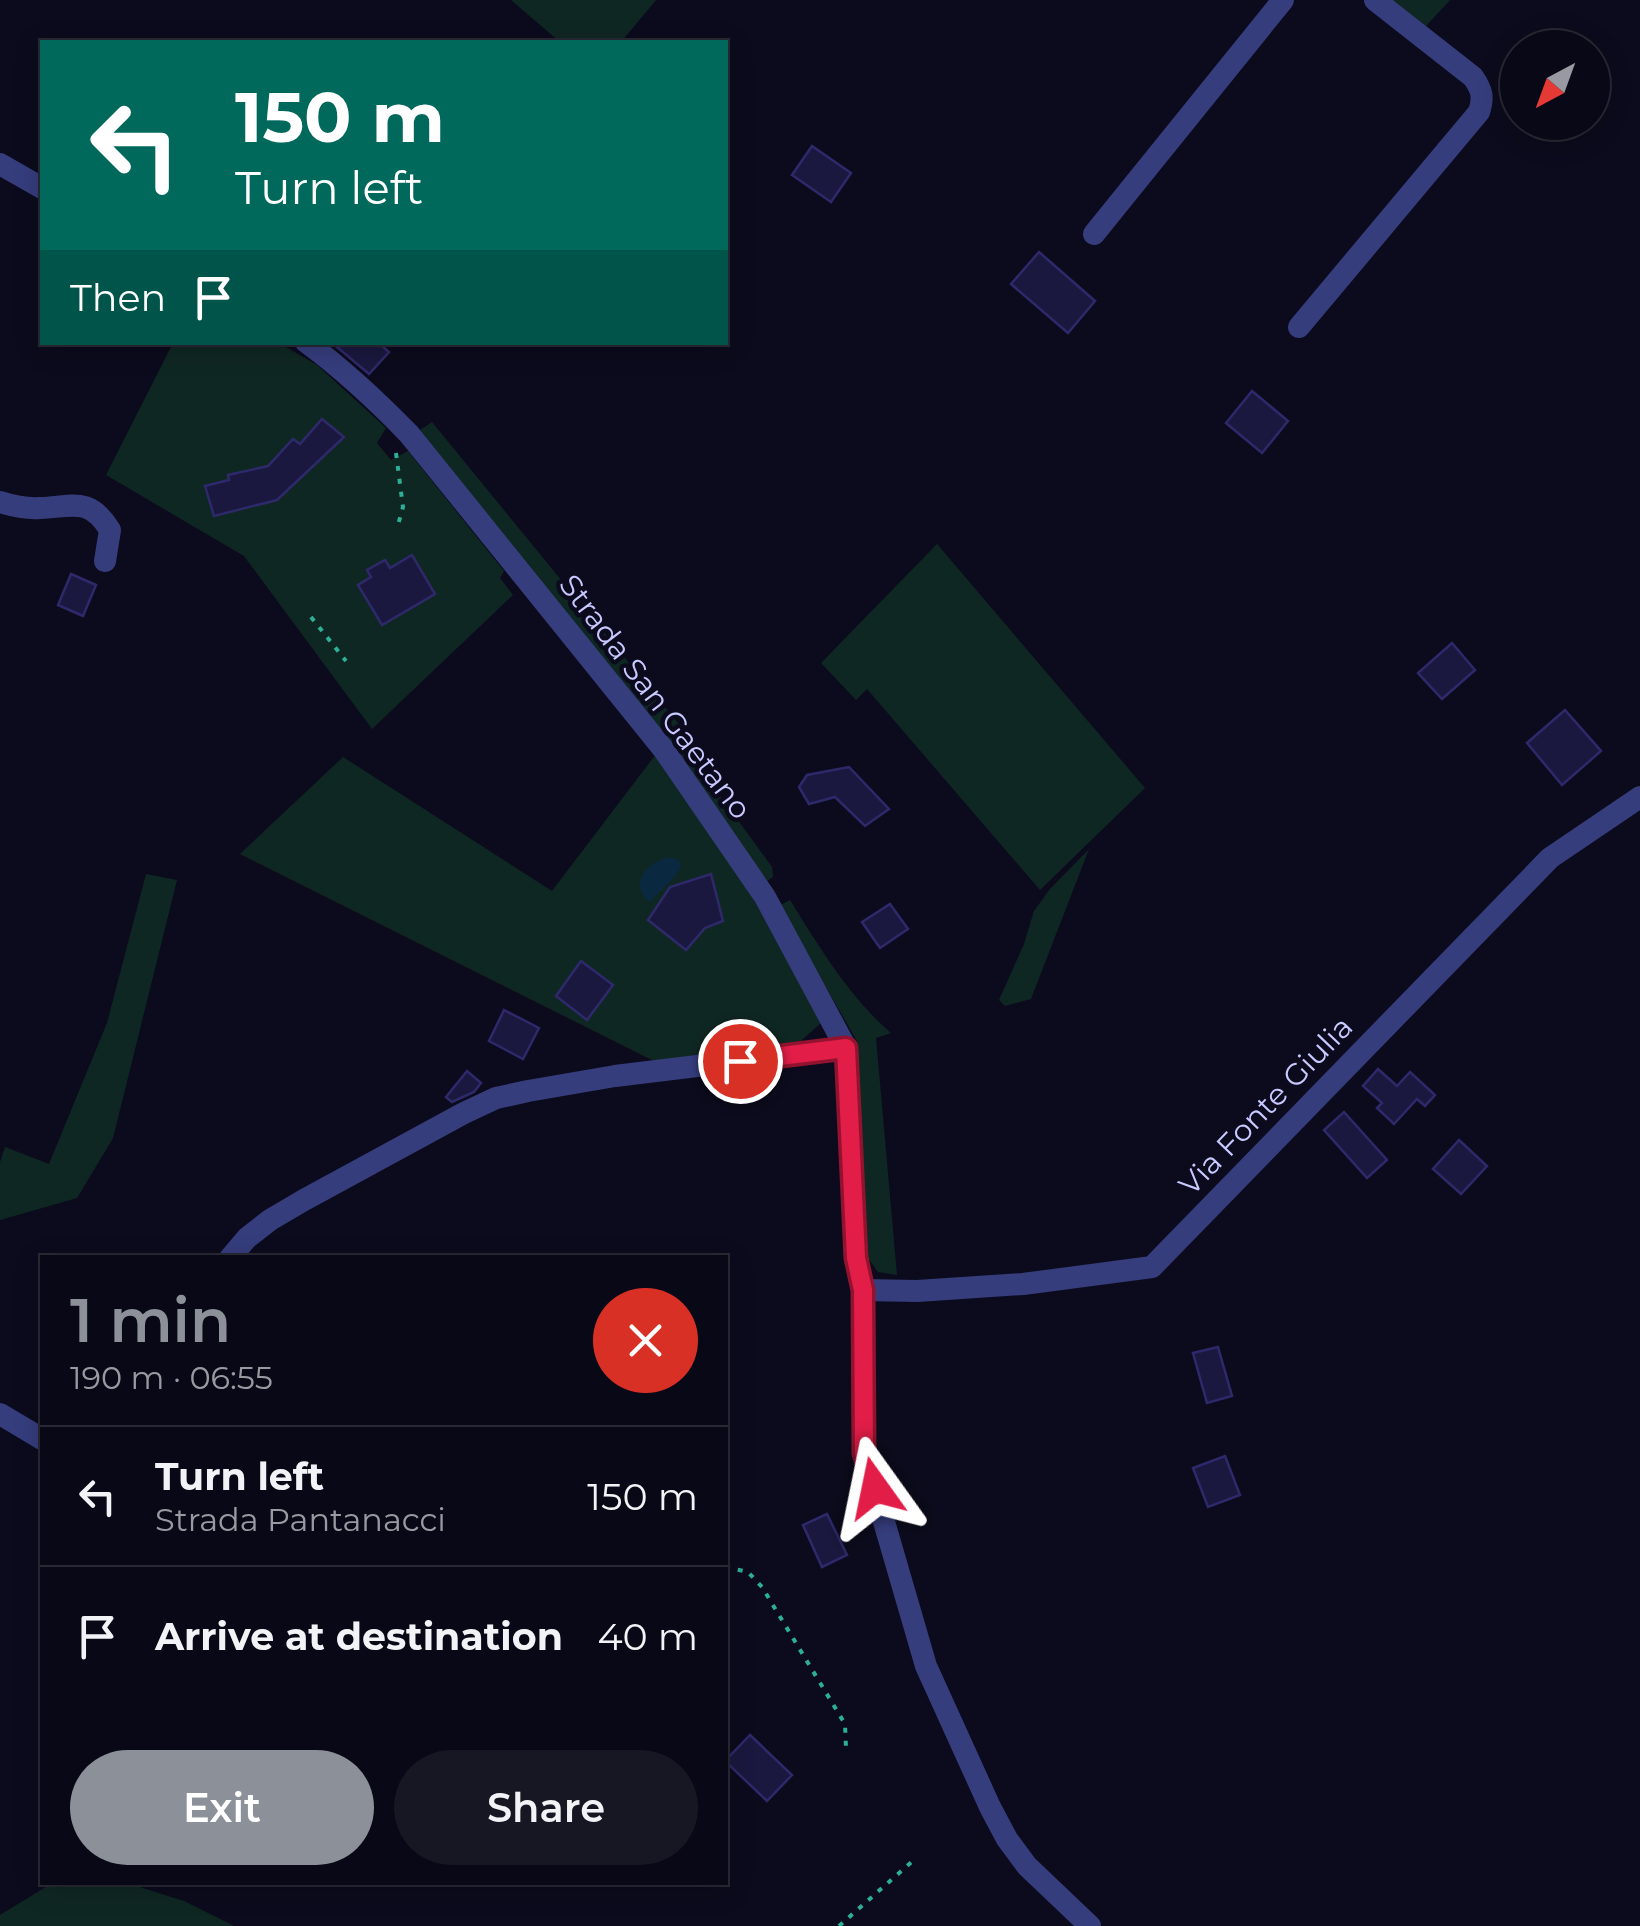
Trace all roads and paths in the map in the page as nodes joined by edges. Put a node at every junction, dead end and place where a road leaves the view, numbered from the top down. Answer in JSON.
{"nodes":[{"id":1,"x":1283,"y":0,"type":"edge"},
{"id":2,"x":1375,"y":0,"type":"edge"},
{"id":3,"x":0,"y":164,"type":"edge"},
{"id":4,"x":40,"y":187,"type":"edge"},
{"id":5,"x":1094,"y":234,"type":"dead end"},
{"id":6,"x":1299,"y":327,"type":"dead end"},
{"id":7,"x":310,"y":345,"type":"edge"},
{"id":8,"x":394,"y":444,"type":"dead end"},
{"id":9,"x":0,"y":502,"type":"edge"},
{"id":10,"x":398,"y":525,"type":"dead end"},
{"id":11,"x":105,"y":560,"type":"dead end"},
{"id":12,"x":311,"y":617,"type":"dead end"},
{"id":13,"x":346,"y":660,"type":"dead end"},
{"id":14,"x":1640,"y":797,"type":"edge"},
{"id":15,"x":846,"y":1048,"type":"junction"},
{"id":16,"x":233,"y":1255,"type":"edge"},
{"id":17,"x":863,"y":1290,"type":"junction"},
{"id":18,"x":0,"y":1414,"type":"edge"},
{"id":19,"x":40,"y":1438,"type":"edge"},
{"id":20,"x":728,"y":1568,"type":"edge"},
{"id":21,"x":846,"y":1748,"type":"dead end"},
{"id":22,"x":915,"y":1859,"type":"dead end"},
{"id":23,"x":839,"y":1926,"type":"edge"},
{"id":24,"x":1090,"y":1926,"type":"edge"}],
"edges":[{"from":1,"to":5,"type":"street"},
{"from":2,"to":6,"type":"street"},
{"from":3,"to":4,"type":"street"},
{"from":7,"to":15,"type":"street","name":"Strada San Gaetano"},
{"from":8,"to":10,"type":"path"},
{"from":9,"to":11,"type":"street"},
{"from":12,"to":13,"type":"path"},
{"from":14,"to":17,"type":"street","name":"Via Fonte Giulia"},
{"from":15,"to":16,"type":"street"},
{"from":15,"to":17,"type":"street","name":"Strada San Gaetano"},
{"from":17,"to":24,"type":"street","name":"Strada San Gaetano"},
{"from":18,"to":19,"type":"street"},
{"from":20,"to":21,"type":"path"},
{"from":22,"to":23,"type":"path"}]}
